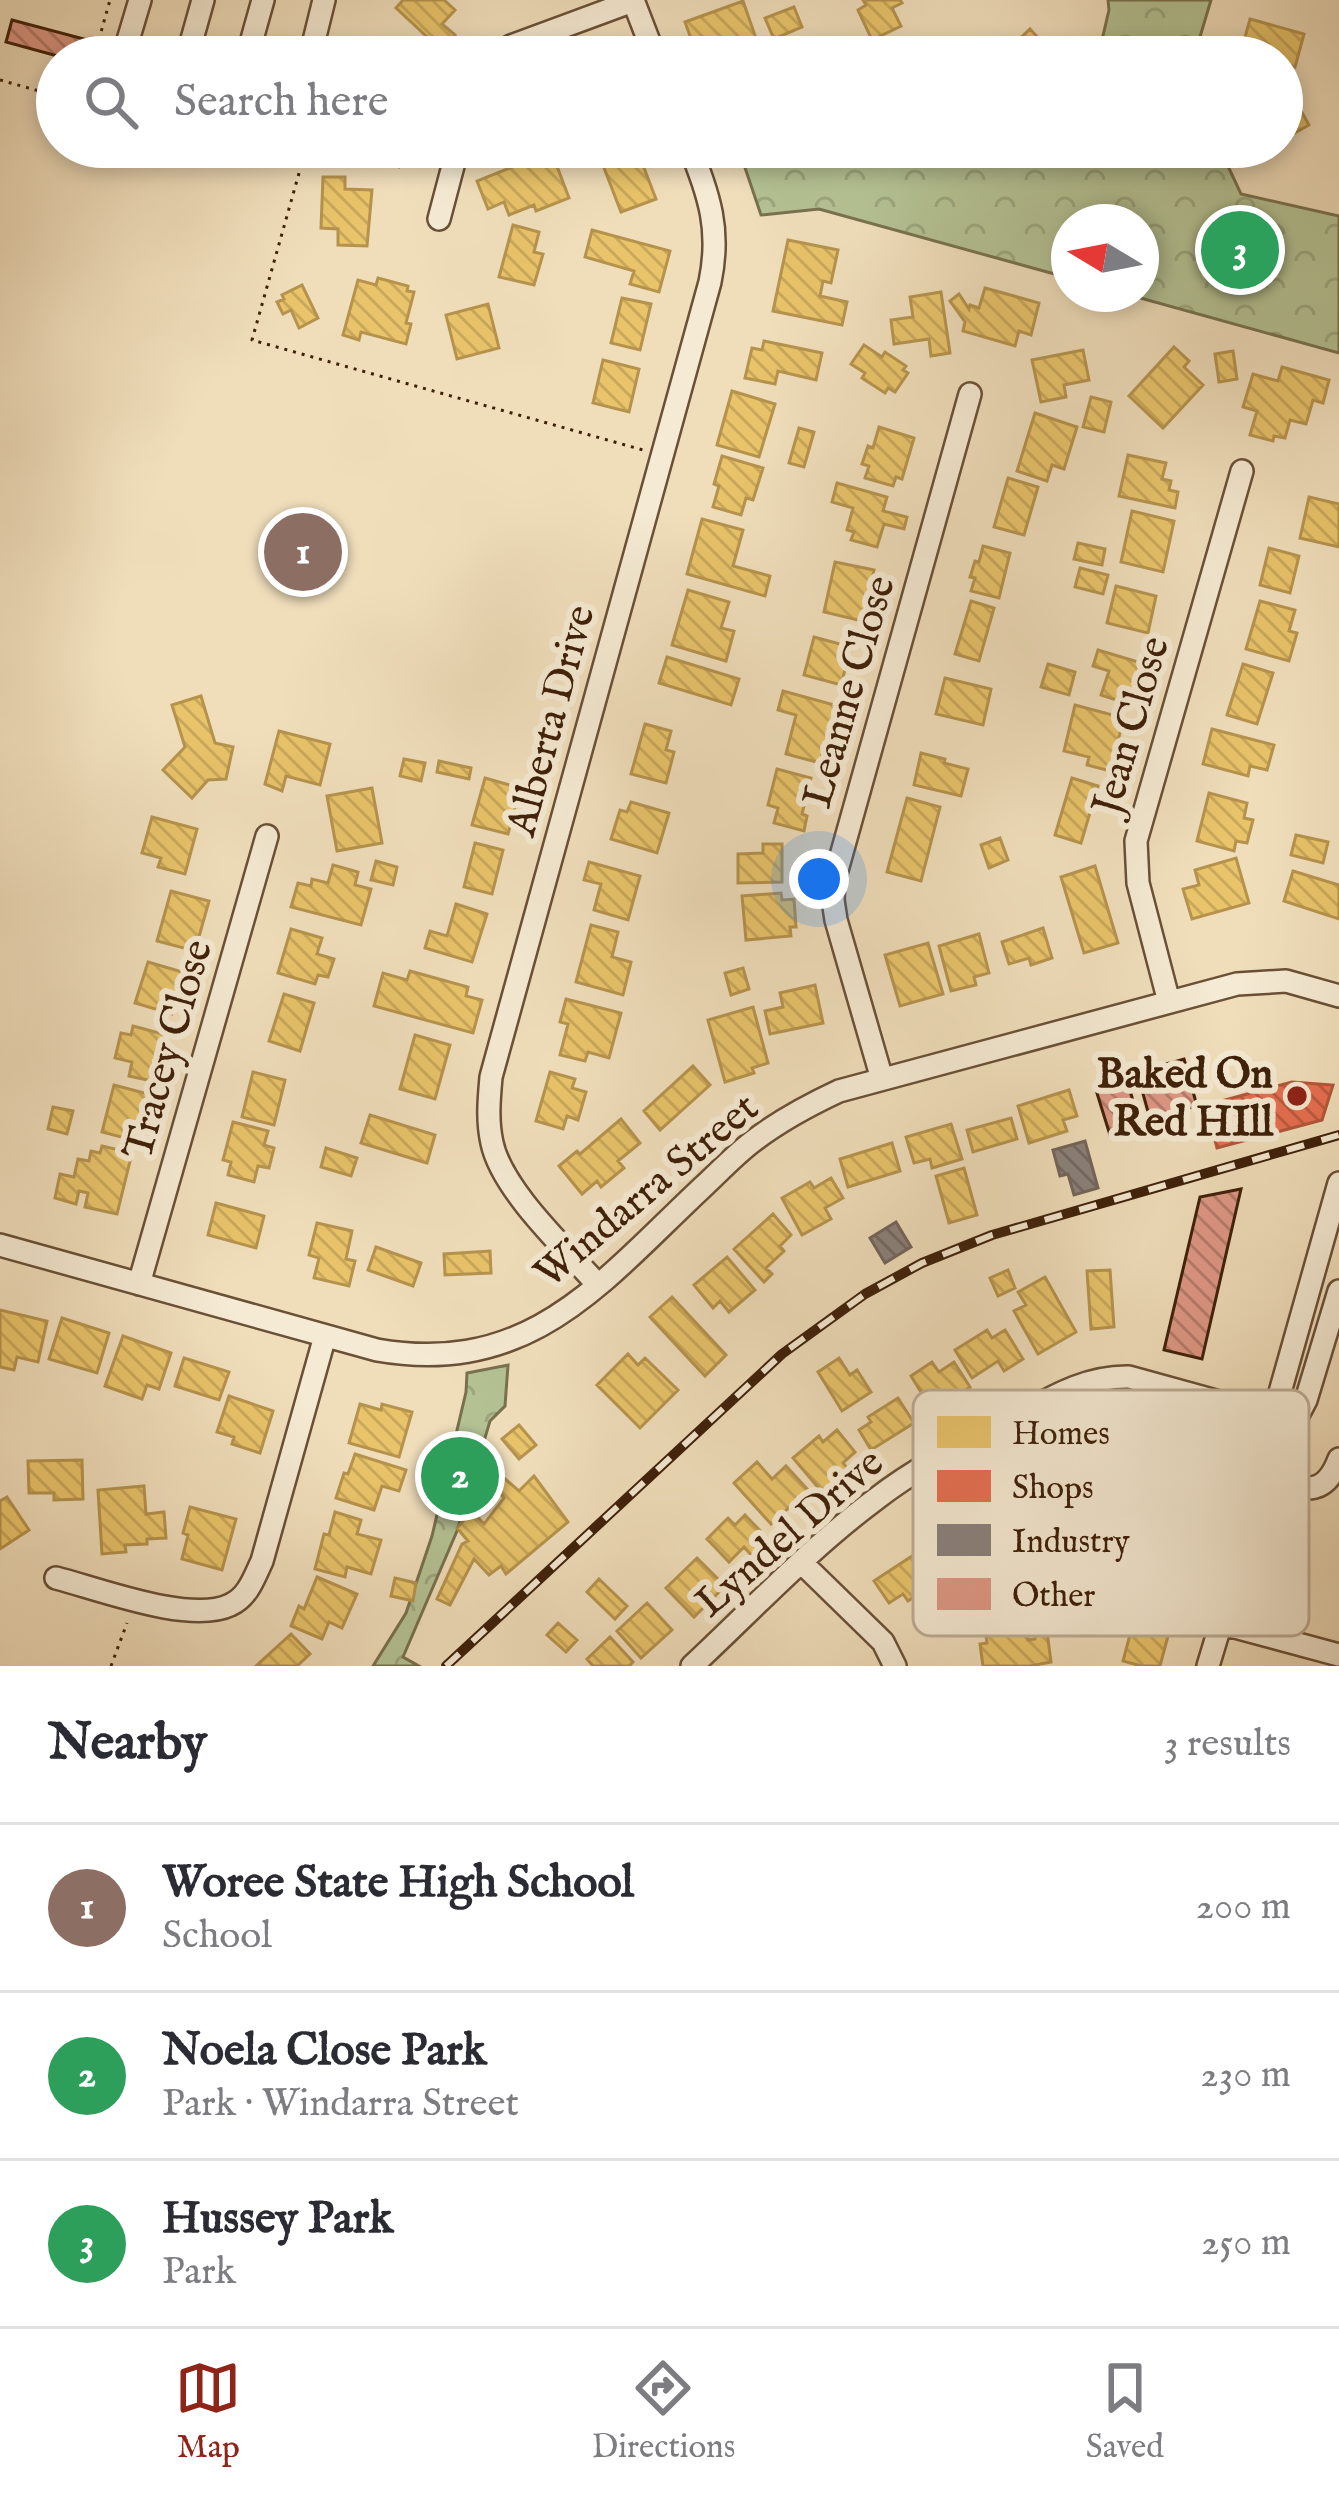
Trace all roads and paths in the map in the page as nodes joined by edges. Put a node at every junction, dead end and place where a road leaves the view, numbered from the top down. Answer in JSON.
{"nodes":[{"id":1,"x":110,"y":0,"type":"edge"},
{"id":2,"x":140,"y":0,"type":"edge"},
{"id":3,"x":203,"y":0,"type":"edge"},
{"id":4,"x":263,"y":0,"type":"edge"},
{"id":5,"x":324,"y":0,"type":"edge"},
{"id":6,"x":633,"y":0,"type":"edge"},
{"id":7,"x":100,"y":36,"type":"edge"},
{"id":8,"x":130,"y":36,"type":"edge"},
{"id":9,"x":194,"y":36,"type":"edge"},
{"id":10,"x":253,"y":36,"type":"edge"},
{"id":11,"x":315,"y":36,"type":"edge"},
{"id":12,"x":538,"y":36,"type":"edge"},
{"id":13,"x":647,"y":36,"type":"edge"},
{"id":14,"x":0,"y":80,"type":"edge"},
{"id":15,"x":36,"y":90,"type":"edge"},
{"id":16,"x":300,"y":168,"type":"edge"},
{"id":17,"x":452,"y":168,"type":"edge"},
{"id":18,"x":698,"y":168,"type":"edge"},
{"id":19,"x":439,"y":219,"type":"dead end"},
{"id":20,"x":970,"y":394,"type":"dead end"},
{"id":21,"x":662,"y":456,"type":"junction"},
{"id":22,"x":1242,"y":471,"type":"dead end"},
{"id":23,"x":267,"y":836,"type":"dead end"},
{"id":24,"x":1339,"y":996,"type":"edge"},
{"id":25,"x":1169,"y":1002,"type":"junction"},
{"id":26,"x":882,"y":1079,"type":"junction"},
{"id":27,"x":1339,"y":1184,"type":"edge"},
{"id":28,"x":0,"y":1245,"type":"edge"},
{"id":29,"x":139,"y":1284,"type":"junction"},
{"id":30,"x":598,"y":1285,"type":"junction"},
{"id":31,"x":1339,"y":1291,"type":"edge"},
{"id":32,"x":325,"y":1336,"type":"junction"},
{"id":33,"x":1065,"y":1390,"type":"edge"},
{"id":34,"x":1176,"y":1390,"type":"edge"},
{"id":35,"x":1281,"y":1390,"type":"edge"},
{"id":36,"x":1309,"y":1390,"type":"edge"},
{"id":37,"x":1339,"y":1459,"type":"edge"},
{"id":38,"x":913,"y":1474,"type":"edge"},
{"id":39,"x":1309,"y":1488,"type":"edge"},
{"id":40,"x":802,"y":1563,"type":"junction"},
{"id":41,"x":56,"y":1578,"type":"dead end"},
{"id":42,"x":136,"y":1599,"type":"junction"},
{"id":43,"x":1216,"y":1636,"type":"edge"},
{"id":44,"x":1268,"y":1636,"type":"edge"},
{"id":45,"x":1339,"y":1655,"type":"edge"},
{"id":46,"x":111,"y":1666,"type":"edge"},
{"id":47,"x":692,"y":1666,"type":"edge"},
{"id":48,"x":895,"y":1666,"type":"edge"},
{"id":49,"x":1208,"y":1666,"type":"edge"}],
"edges":[{"from":1,"to":7,"type":"path"},
{"from":2,"to":8,"type":"street"},
{"from":3,"to":9,"type":"street"},
{"from":4,"to":10,"type":"street"},
{"from":5,"to":11,"type":"street"},
{"from":6,"to":12,"type":"street"},
{"from":6,"to":13,"type":"street"},
{"from":14,"to":15,"type":"path"},
{"from":16,"to":21,"type":"path"},
{"from":17,"to":19,"type":"street"},
{"from":18,"to":21,"type":"street","name":"Alberta Drive"},
{"from":20,"to":26,"type":"street","name":"Leanne Close"},
{"from":21,"to":30,"type":"street","name":"Alberta Drive"},
{"from":22,"to":25,"type":"street","name":"Jean Close"},
{"from":23,"to":29,"type":"street","name":"Tracey Close"},
{"from":24,"to":25,"type":"street","name":"Windarra Street"},
{"from":25,"to":26,"type":"street","name":"Windarra Street"},
{"from":26,"to":30,"type":"street","name":"Windarra Street"},
{"from":27,"to":35,"type":"street"},
{"from":28,"to":29,"type":"street","name":"Windarra Street"},
{"from":29,"to":32,"type":"street","name":"Windarra Street"},
{"from":30,"to":32,"type":"street","name":"Windarra Street"},
{"from":31,"to":36,"type":"street"},
{"from":32,"to":42,"type":"street"},
{"from":33,"to":34,"type":"street","name":"Lyndel Drive"},
{"from":37,"to":39,"type":"street"},
{"from":38,"to":40,"type":"street","name":"Lyndel Drive"},
{"from":40,"to":47,"type":"street","name":"Lyndel Drive"},
{"from":40,"to":48,"type":"street"},
{"from":41,"to":42,"type":"street"},
{"from":42,"to":46,"type":"path"},
{"from":43,"to":49,"type":"street"},
{"from":44,"to":45,"type":"street"}]}
